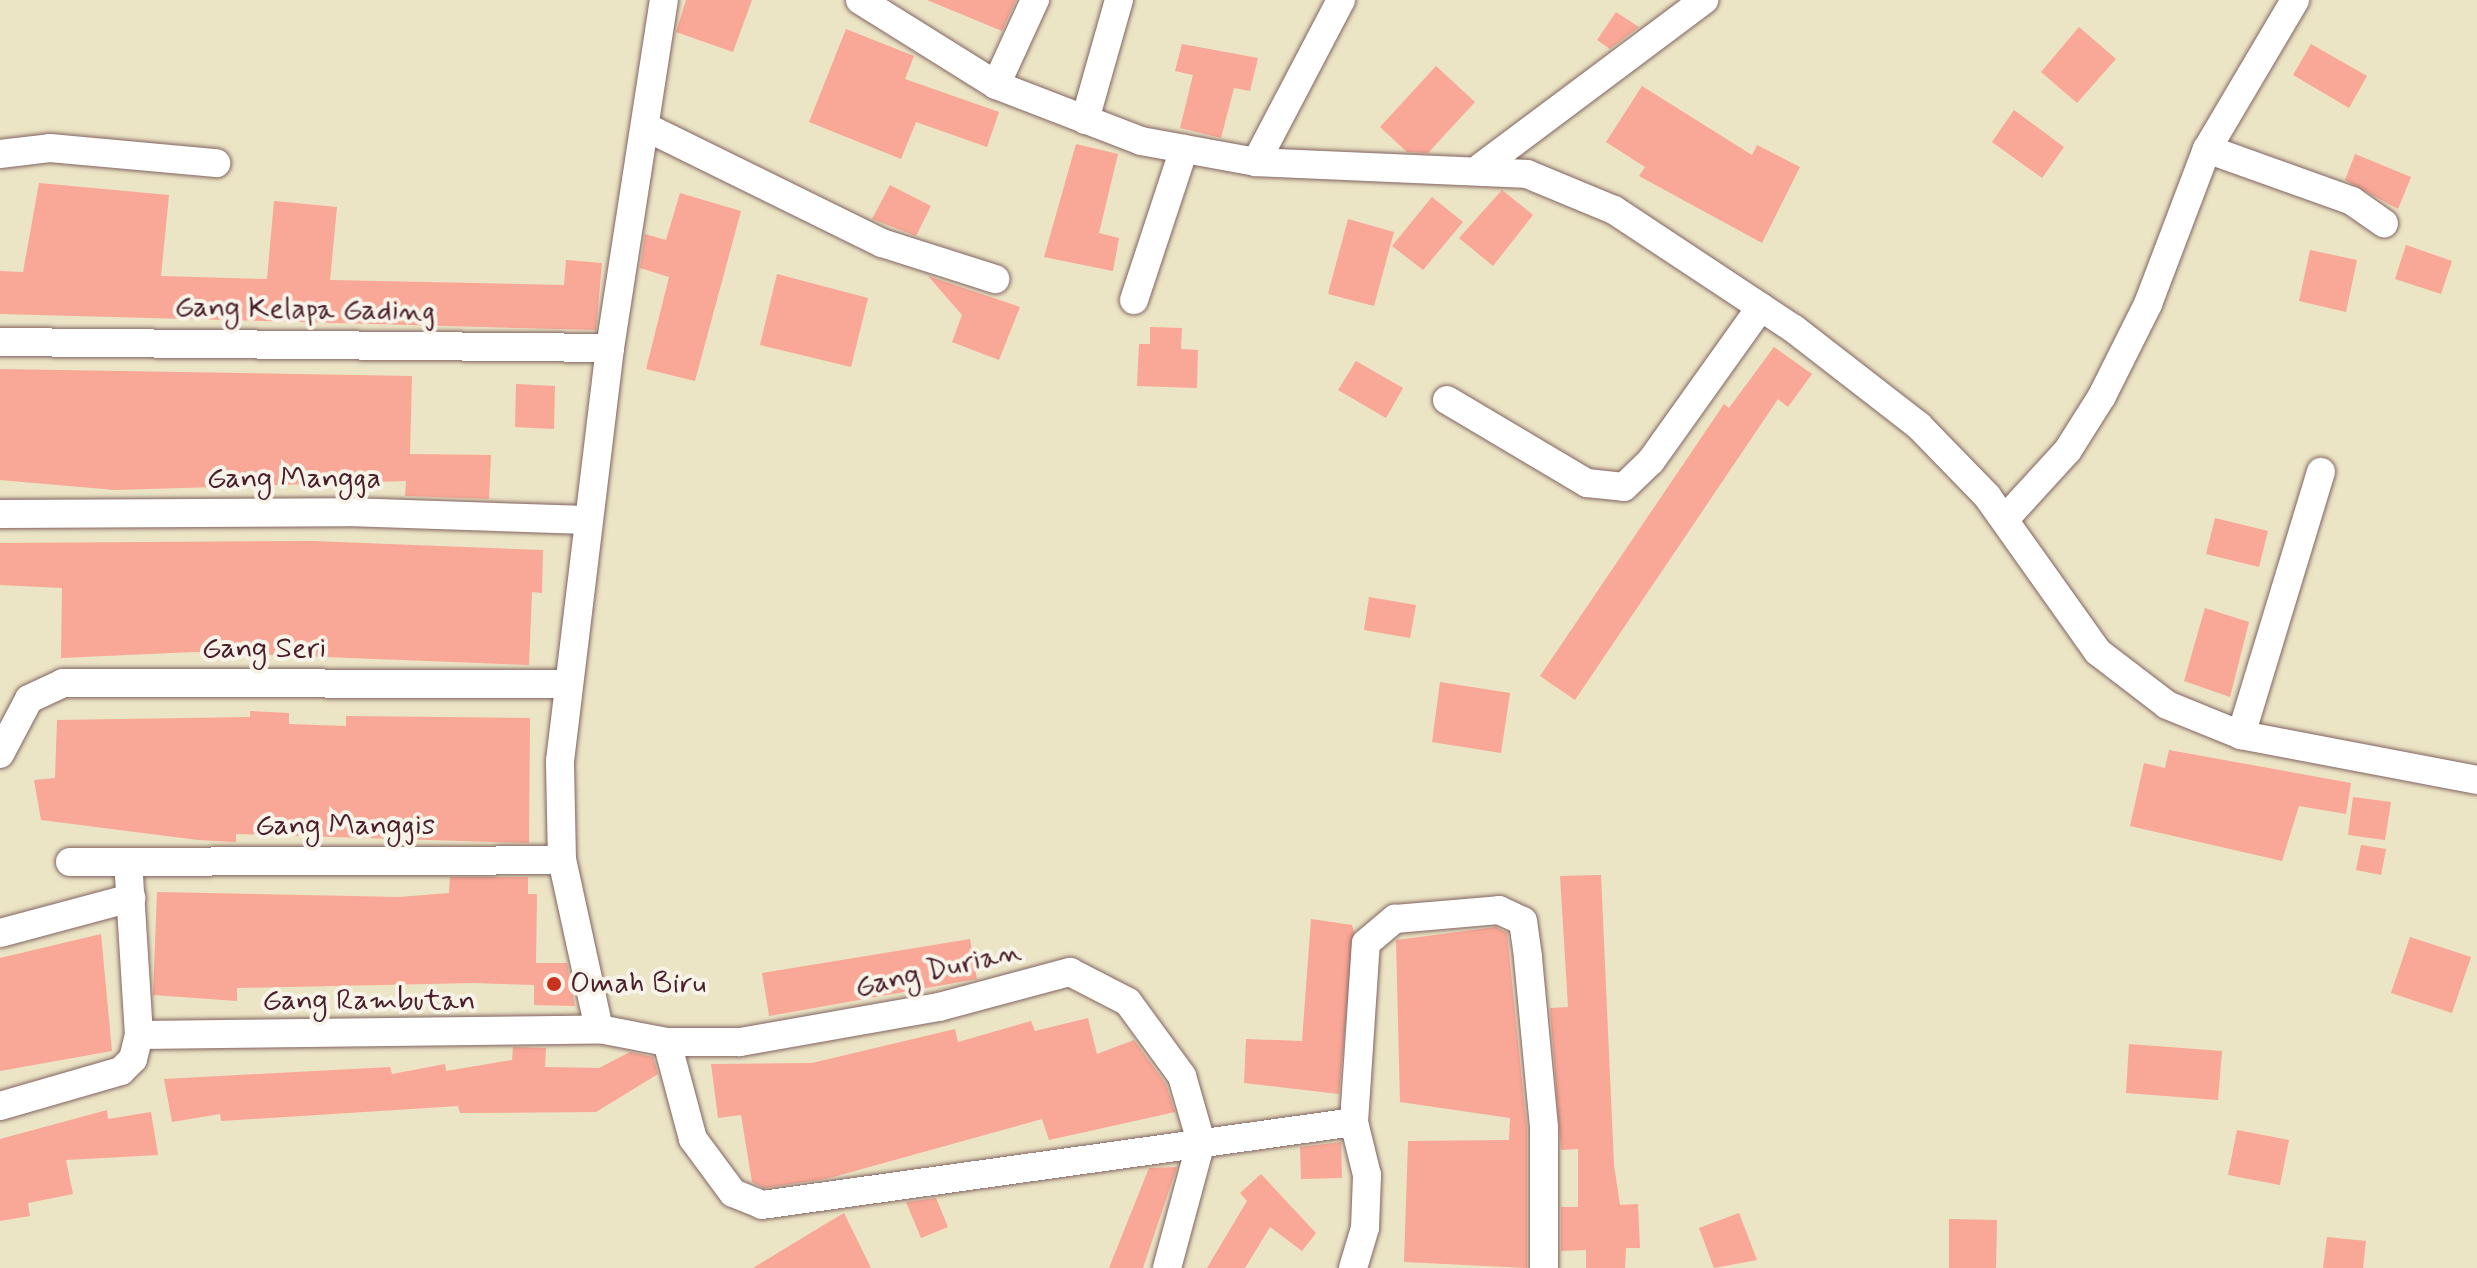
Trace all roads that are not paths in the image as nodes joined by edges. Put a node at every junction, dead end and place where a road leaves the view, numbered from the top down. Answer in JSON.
{"nodes":[{"id":1,"x":664,"y":0,"type":"edge"},
{"id":2,"x":860,"y":0,"type":"edge"},
{"id":3,"x":1035,"y":0,"type":"edge"},
{"id":4,"x":1119,"y":0,"type":"edge"},
{"id":5,"x":1341,"y":0,"type":"edge"},
{"id":6,"x":1704,"y":0,"type":"edge"},
{"id":7,"x":2295,"y":0,"type":"edge"},
{"id":8,"x":996,"y":85,"type":"junction"},
{"id":9,"x":1085,"y":120,"type":"junction"},
{"id":10,"x":648,"y":128,"type":"junction"},
{"id":11,"x":1184,"y":149,"type":"junction"},
{"id":12,"x":2207,"y":149,"type":"junction"},
{"id":13,"x":0,"y":154,"type":"edge"},
{"id":14,"x":1256,"y":162,"type":"junction"},
{"id":15,"x":216,"y":163,"type":"dead end"},
{"id":16,"x":1481,"y":167,"type":"junction"},
{"id":17,"x":2384,"y":223,"type":"dead end"},
{"id":18,"x":995,"y":279,"type":"dead end"},
{"id":19,"x":1134,"y":300,"type":"dead end"},
{"id":20,"x":1761,"y":307,"type":"junction"},
{"id":21,"x":0,"y":342,"type":"edge"},
{"id":22,"x":610,"y":348,"type":"junction"},
{"id":23,"x":1447,"y":400,"type":"dead end"},
{"id":24,"x":2321,"y":472,"type":"dead end"},
{"id":25,"x":0,"y":514,"type":"edge"},
{"id":26,"x":2005,"y":519,"type":"junction"},
{"id":27,"x":587,"y":520,"type":"junction"},
{"id":28,"x":565,"y":684,"type":"junction"},
{"id":29,"x":2241,"y":735,"type":"junction"},
{"id":30,"x":0,"y":754,"type":"edge"},
{"id":31,"x":2477,"y":780,"type":"edge"},
{"id":32,"x":562,"y":860,"type":"junction"},
{"id":33,"x":70,"y":862,"type":"dead end"},
{"id":34,"x":128,"y":862,"type":"junction"},
{"id":35,"x":131,"y":898,"type":"junction"},
{"id":36,"x":0,"y":933,"type":"edge"},
{"id":37,"x":599,"y":1029,"type":"junction"},
{"id":38,"x":139,"y":1035,"type":"junction"},
{"id":39,"x":667,"y":1042,"type":"junction"},
{"id":40,"x":0,"y":1106,"type":"edge"},
{"id":41,"x":1354,"y":1122,"type":"junction"},
{"id":42,"x":1201,"y":1142,"type":"junction"},
{"id":43,"x":1167,"y":1268,"type":"edge"},
{"id":44,"x":1353,"y":1268,"type":"edge"},
{"id":45,"x":1544,"y":1268,"type":"edge"}],
"edges":[{"from":1,"to":10,"type":"street"},
{"from":2,"to":8,"type":"street"},
{"from":3,"to":8,"type":"street"},
{"from":4,"to":9,"type":"street"},
{"from":5,"to":14,"type":"street"},
{"from":6,"to":16,"type":"street"},
{"from":7,"to":12,"type":"street"},
{"from":8,"to":9,"type":"street"},
{"from":9,"to":11,"type":"street"},
{"from":10,"to":18,"type":"street"},
{"from":10,"to":22,"type":"street"},
{"from":11,"to":14,"type":"street"},
{"from":11,"to":19,"type":"street"},
{"from":12,"to":17,"type":"street"},
{"from":12,"to":26,"type":"street"},
{"from":13,"to":15,"type":"street"},
{"from":14,"to":16,"type":"street"},
{"from":16,"to":20,"type":"street"},
{"from":20,"to":23,"type":"street"},
{"from":20,"to":26,"type":"street"},
{"from":21,"to":22,"type":"street","name":"Gang Kelapa Gading"},
{"from":22,"to":27,"type":"street"},
{"from":24,"to":29,"type":"street"},
{"from":25,"to":27,"type":"street","name":"Gang Mangga"},
{"from":26,"to":29,"type":"street"},
{"from":27,"to":28,"type":"street"},
{"from":28,"to":30,"type":"street","name":"Gang Seri"},
{"from":28,"to":32,"type":"street"},
{"from":29,"to":31,"type":"street"},
{"from":32,"to":34,"type":"street","name":"Gang Manggis"},
{"from":32,"to":37,"type":"street"},
{"from":33,"to":34,"type":"street","name":"Gang Manggis"},
{"from":34,"to":35,"type":"street"},
{"from":35,"to":36,"type":"street"},
{"from":35,"to":38,"type":"street"},
{"from":37,"to":38,"type":"street","name":"Gang Rambutan"},
{"from":37,"to":39,"type":"street","name":"Gang Durian"},
{"from":38,"to":40,"type":"street"},
{"from":39,"to":42,"type":"street","name":"Gang Durian"},
{"from":39,"to":42,"type":"street"},
{"from":41,"to":42,"type":"street"},
{"from":41,"to":44,"type":"street"},
{"from":41,"to":45,"type":"street"},
{"from":42,"to":43,"type":"street"}]}
